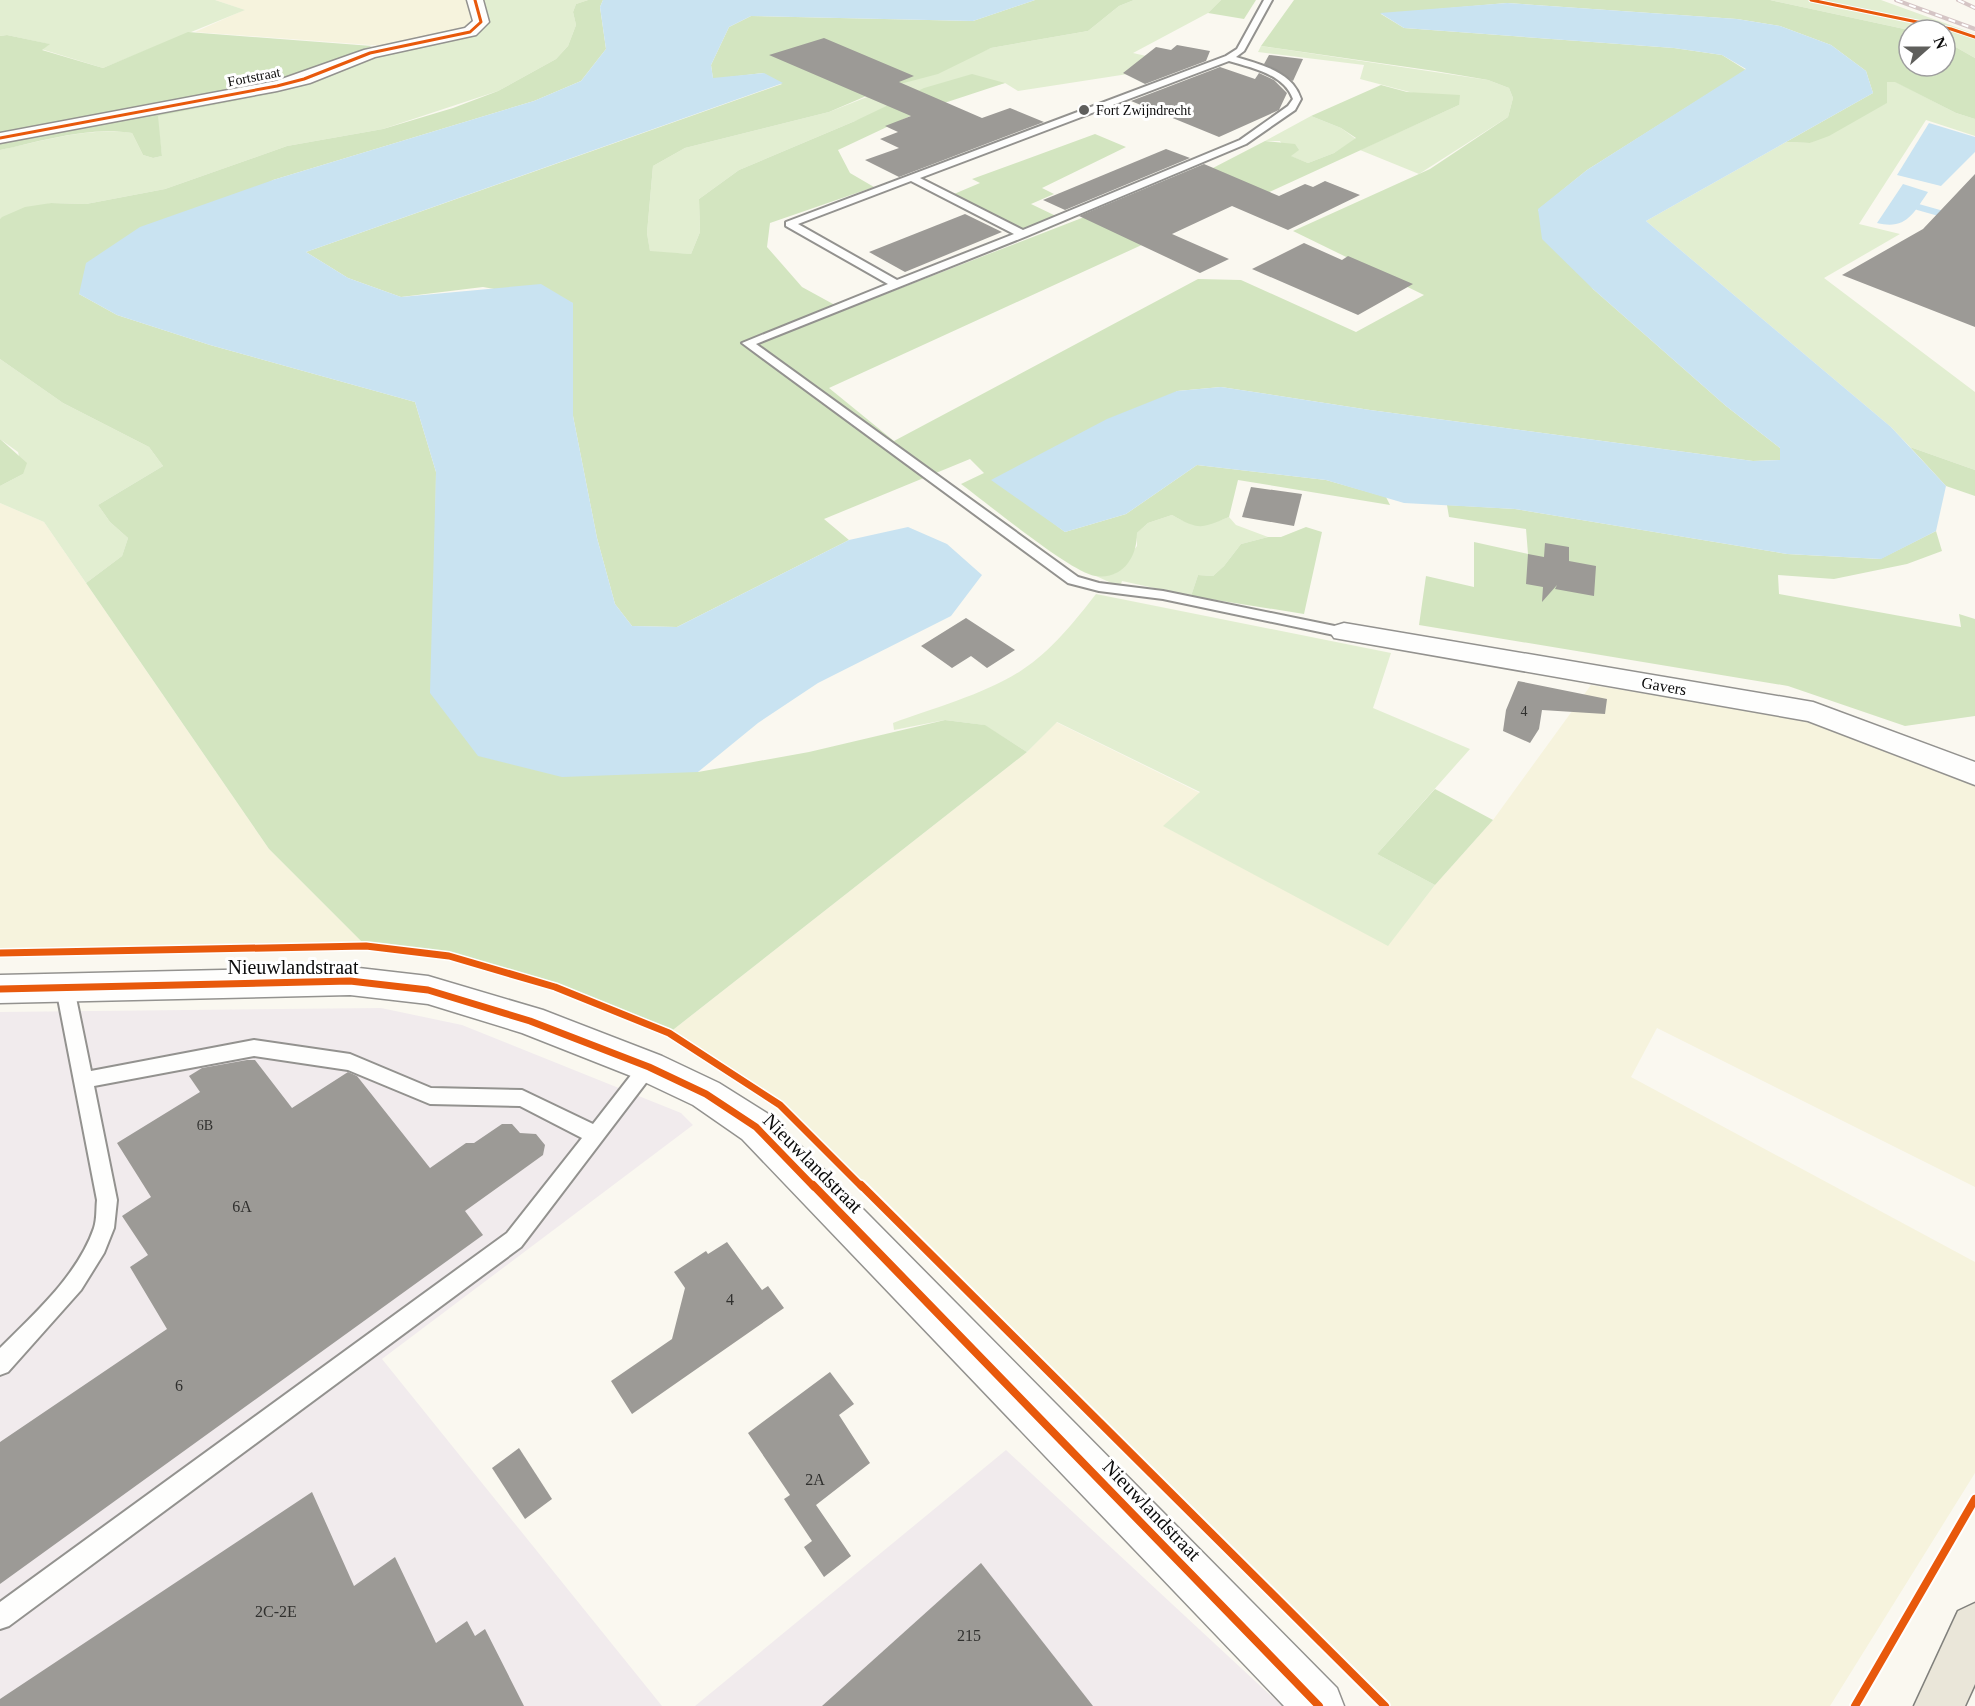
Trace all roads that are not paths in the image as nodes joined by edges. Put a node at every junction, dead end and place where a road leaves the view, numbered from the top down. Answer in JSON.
{"nodes":[{"id":1,"x":475,"y":0,"type":"edge"},
{"id":2,"x":1268,"y":0,"type":"edge"},
{"id":3,"x":1228,"y":58,"type":"junction"},
{"id":4,"x":0,"y":138,"type":"edge"},
{"id":5,"x":912,"y":178,"type":"junction"},
{"id":6,"x":1023,"y":234,"type":"junction"},
{"id":7,"x":896,"y":284,"type":"junction"},
{"id":8,"x":1344,"y":632,"type":"joint"},
{"id":9,"x":1975,"y":774,"type":"edge"},
{"id":10,"x":65,"y":988,"type":"junction"},
{"id":11,"x":0,"y":989,"type":"edge"},
{"id":12,"x":649,"y":1067,"type":"junction"},
{"id":13,"x":83,"y":1080,"type":"junction"},
{"id":14,"x":595,"y":1134,"type":"junction"},
{"id":15,"x":0,"y":1364,"type":"edge"},
{"id":16,"x":0,"y":1617,"type":"edge"},
{"id":17,"x":1975,"y":1628,"type":"edge"},
{"id":18,"x":1939,"y":1701,"type":"edge"},
{"id":19,"x":1319,"y":1706,"type":"edge"}],
"edges":[{"from":1,"to":4,"type":"street","name":"Fortstraat"},
{"from":2,"to":3,"type":"lane"},
{"from":3,"to":5,"type":"lane"},
{"from":3,"to":6,"type":"lane"},
{"from":5,"to":6,"type":"lane"},
{"from":5,"to":7,"type":"lane"},
{"from":6,"to":7,"type":"lane"},
{"from":7,"to":8,"type":"lane"},
{"from":8,"to":9,"type":"street","name":"Gavers"},
{"from":10,"to":11,"type":"street","name":"Nieuwlandstraat"},
{"from":10,"to":12,"type":"street","name":"Nieuwlandstraat"},
{"from":10,"to":13,"type":"lane"},
{"from":12,"to":14,"type":"lane"},
{"from":12,"to":19,"type":"street","name":"Nieuwlandstraat"},
{"from":13,"to":14,"type":"lane"},
{"from":13,"to":15,"type":"lane"},
{"from":14,"to":16,"type":"lane"},
{"from":17,"to":18,"type":"main road"}]}
